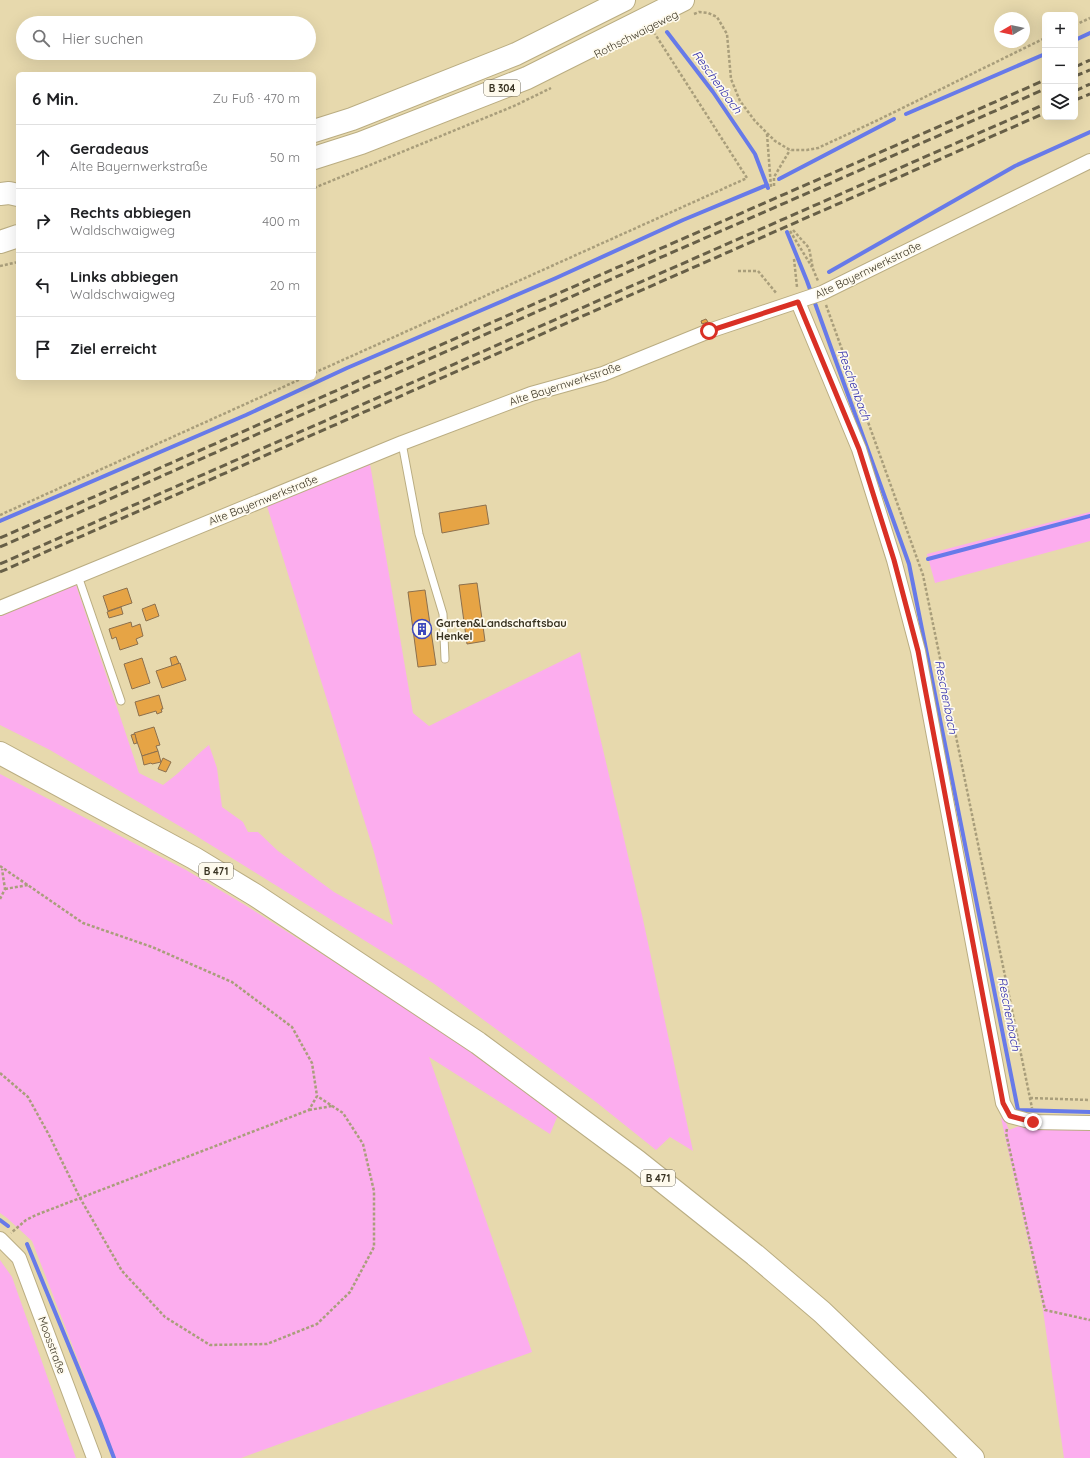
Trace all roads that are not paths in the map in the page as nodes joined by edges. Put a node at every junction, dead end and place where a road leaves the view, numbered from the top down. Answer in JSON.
{"nodes":[{"id":1,"x":624,"y":0,"type":"edge"},
{"id":2,"x":687,"y":8,"type":"edge"},
{"id":3,"x":316,"y":130,"type":"edge"},
{"id":4,"x":316,"y":157,"type":"edge"},
{"id":5,"x":1090,"y":161,"type":"edge"},
{"id":6,"x":0,"y":194,"type":"edge"},
{"id":7,"x":16,"y":195,"type":"edge"},
{"id":8,"x":16,"y":204,"type":"edge"},
{"id":9,"x":0,"y":207,"type":"edge"},
{"id":10,"x":16,"y":230,"type":"edge"},
{"id":11,"x":0,"y":233,"type":"edge"},
{"id":12,"x":16,"y":237,"type":"edge"},
{"id":13,"x":0,"y":242,"type":"edge"},
{"id":14,"x":797,"y":302,"type":"junction"},
{"id":15,"x":402,"y":443,"type":"junction"},
{"id":16,"x":78,"y":576,"type":"junction"},
{"id":17,"x":0,"y":608,"type":"edge"},
{"id":18,"x":445,"y":659,"type":"dead end"},
{"id":19,"x":121,"y":701,"type":"dead end"},
{"id":20,"x":0,"y":753,"type":"edge"},
{"id":21,"x":1090,"y":1123,"type":"edge"},
{"id":22,"x":1,"y":1240,"type":"edge"},
{"id":23,"x":94,"y":1458,"type":"edge"},
{"id":24,"x":973,"y":1458,"type":"edge"}],
"edges":[{"from":1,"to":3,"type":"highway","number":"B 304"},
{"from":2,"to":4,"type":"highway","number":"B 304"},
{"from":5,"to":14,"type":"street","name":"Alte Bayernwerkstraße"},
{"from":6,"to":7,"type":"highway"},
{"from":8,"to":9,"type":"highway"},
{"from":10,"to":11,"type":"highway"},
{"from":12,"to":13,"type":"highway"},
{"from":14,"to":15,"type":"street","name":"Alte Bayernwerkstraße"},
{"from":14,"to":21,"type":"street"},
{"from":15,"to":16,"type":"street","name":"Alte Bayernwerkstraße"},
{"from":15,"to":18,"type":"lane"},
{"from":16,"to":17,"type":"street","name":"Alte Bayernwerkstraße"},
{"from":16,"to":19,"type":"lane"},
{"from":20,"to":24,"type":"highway","number":"B 471"},
{"from":22,"to":23,"type":"street","name":"Moosstraße"}]}
